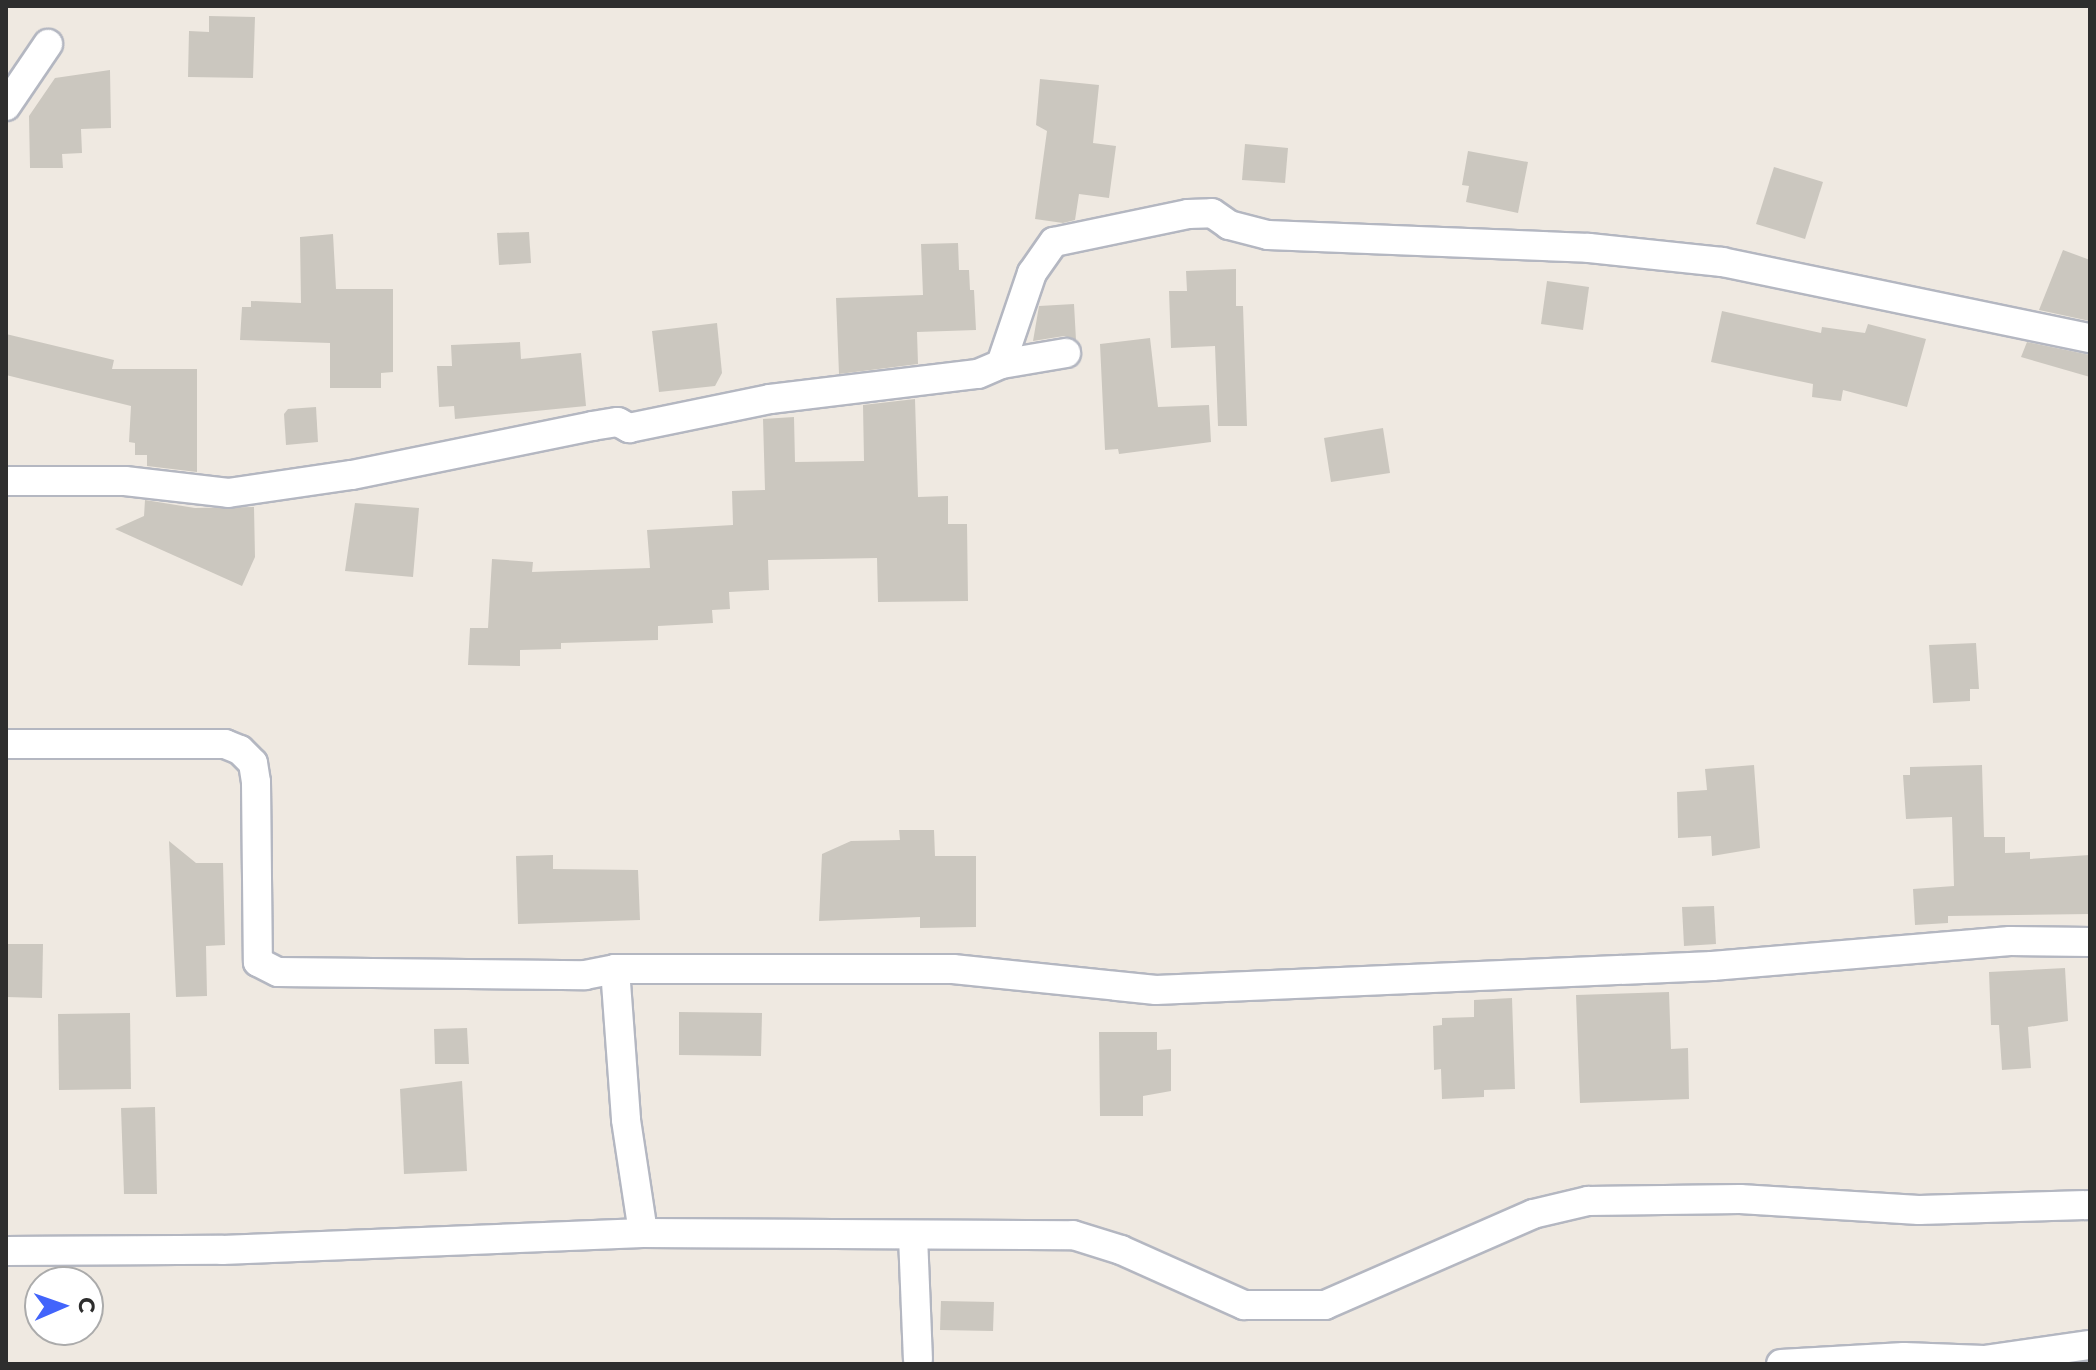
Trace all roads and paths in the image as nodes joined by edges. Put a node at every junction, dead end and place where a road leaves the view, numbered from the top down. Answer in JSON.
{"nodes":[{"id":1,"x":48,"y":44,"type":"dead end"},
{"id":2,"x":6,"y":106,"type":"edge"},
{"id":3,"x":2090,"y":338,"type":"edge"},
{"id":4,"x":1066,"y":353,"type":"dead end"},
{"id":5,"x":1001,"y":364,"type":"junction"},
{"id":6,"x":6,"y":481,"type":"edge"},
{"id":7,"x":6,"y":744,"type":"edge"},
{"id":8,"x":2090,"y":942,"type":"edge"},
{"id":9,"x":615,"y":969,"type":"junction"},
{"id":10,"x":2090,"y":1205,"type":"edge"},
{"id":11,"x":643,"y":1233,"type":"junction"},
{"id":12,"x":913,"y":1236,"type":"junction"},
{"id":13,"x":6,"y":1251,"type":"edge"},
{"id":14,"x":2090,"y":1345,"type":"edge"},
{"id":15,"x":918,"y":1359,"type":"dead end"},
{"id":16,"x":1781,"y":1364,"type":"edge"}],
"edges":[{"from":1,"to":2,"type":"street"},
{"from":3,"to":5,"type":"street"},
{"from":4,"to":5,"type":"street"},
{"from":5,"to":6,"type":"street"},
{"from":7,"to":9,"type":"street"},
{"from":8,"to":9,"type":"street"},
{"from":9,"to":11,"type":"street"},
{"from":10,"to":12,"type":"street"},
{"from":11,"to":12,"type":"street"},
{"from":11,"to":13,"type":"street"},
{"from":12,"to":15,"type":"street"},
{"from":14,"to":16,"type":"street"}]}
